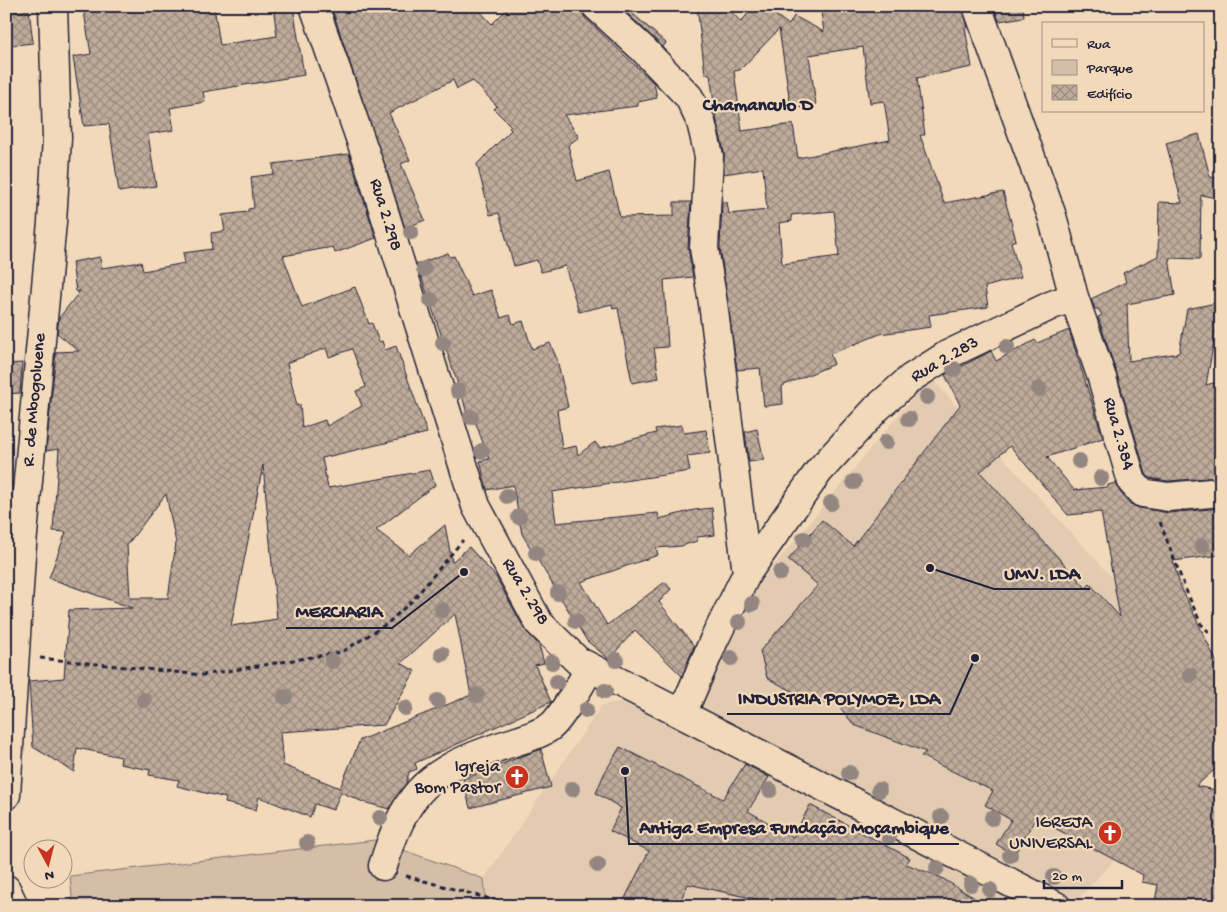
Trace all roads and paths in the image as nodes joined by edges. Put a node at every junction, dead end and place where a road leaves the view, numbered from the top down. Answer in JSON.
{"nodes":[{"id":1,"x":53,"y":6,"type":"edge"},
{"id":2,"x":314,"y":6,"type":"edge"},
{"id":3,"x":596,"y":6,"type":"edge"},
{"id":4,"x":977,"y":6,"type":"edge"},
{"id":5,"x":1074,"y":297,"type":"junction"},
{"id":6,"x":1221,"y":492,"type":"edge"},
{"id":7,"x":1154,"y":495,"type":"junction"},
{"id":8,"x":482,"y":516,"type":"junction"},
{"id":9,"x":747,"y":573,"type":"junction"},
{"id":10,"x":1209,"y":632,"type":"dead end"},
{"id":11,"x":15,"y":655,"type":"junction"},
{"id":12,"x":590,"y":667,"type":"junction"},
{"id":13,"x":682,"y":714,"type":"junction"},
{"id":14,"x":6,"y":795,"type":"edge"},
{"id":15,"x":383,"y":865,"type":"joint"},
{"id":16,"x":6,"y":889,"type":"edge"},
{"id":17,"x":14,"y":906,"type":"edge"},
{"id":18,"x":516,"y":906,"type":"edge"},
{"id":19,"x":1056,"y":906,"type":"edge"}],
"edges":[{"from":1,"to":11,"type":"street","name":"R. de Mbogoluene"},
{"from":2,"to":8,"type":"street","name":"Rua 2.298"},
{"from":3,"to":9,"type":"street"},
{"from":4,"to":5,"type":"street"},
{"from":5,"to":7,"type":"street","name":"Rua 2.384"},
{"from":5,"to":9,"type":"street","name":"Rua 2.283"},
{"from":6,"to":7,"type":"street","name":"Rua 2.384"},
{"from":7,"to":10,"type":"path"},
{"from":8,"to":11,"type":"path"},
{"from":8,"to":12,"type":"street","name":"Rua 2.298"},
{"from":9,"to":13,"type":"street","name":"Rua 2.283"},
{"from":11,"to":14,"type":"street","name":"R. de Mbogoluene"},
{"from":12,"to":13,"type":"street","name":"Rua 2.298"},
{"from":12,"to":15,"type":"street"},
{"from":13,"to":19,"type":"street","name":"Rua 2.298"},
{"from":15,"to":18,"type":"path"},
{"from":16,"to":17,"type":"street"}]}
